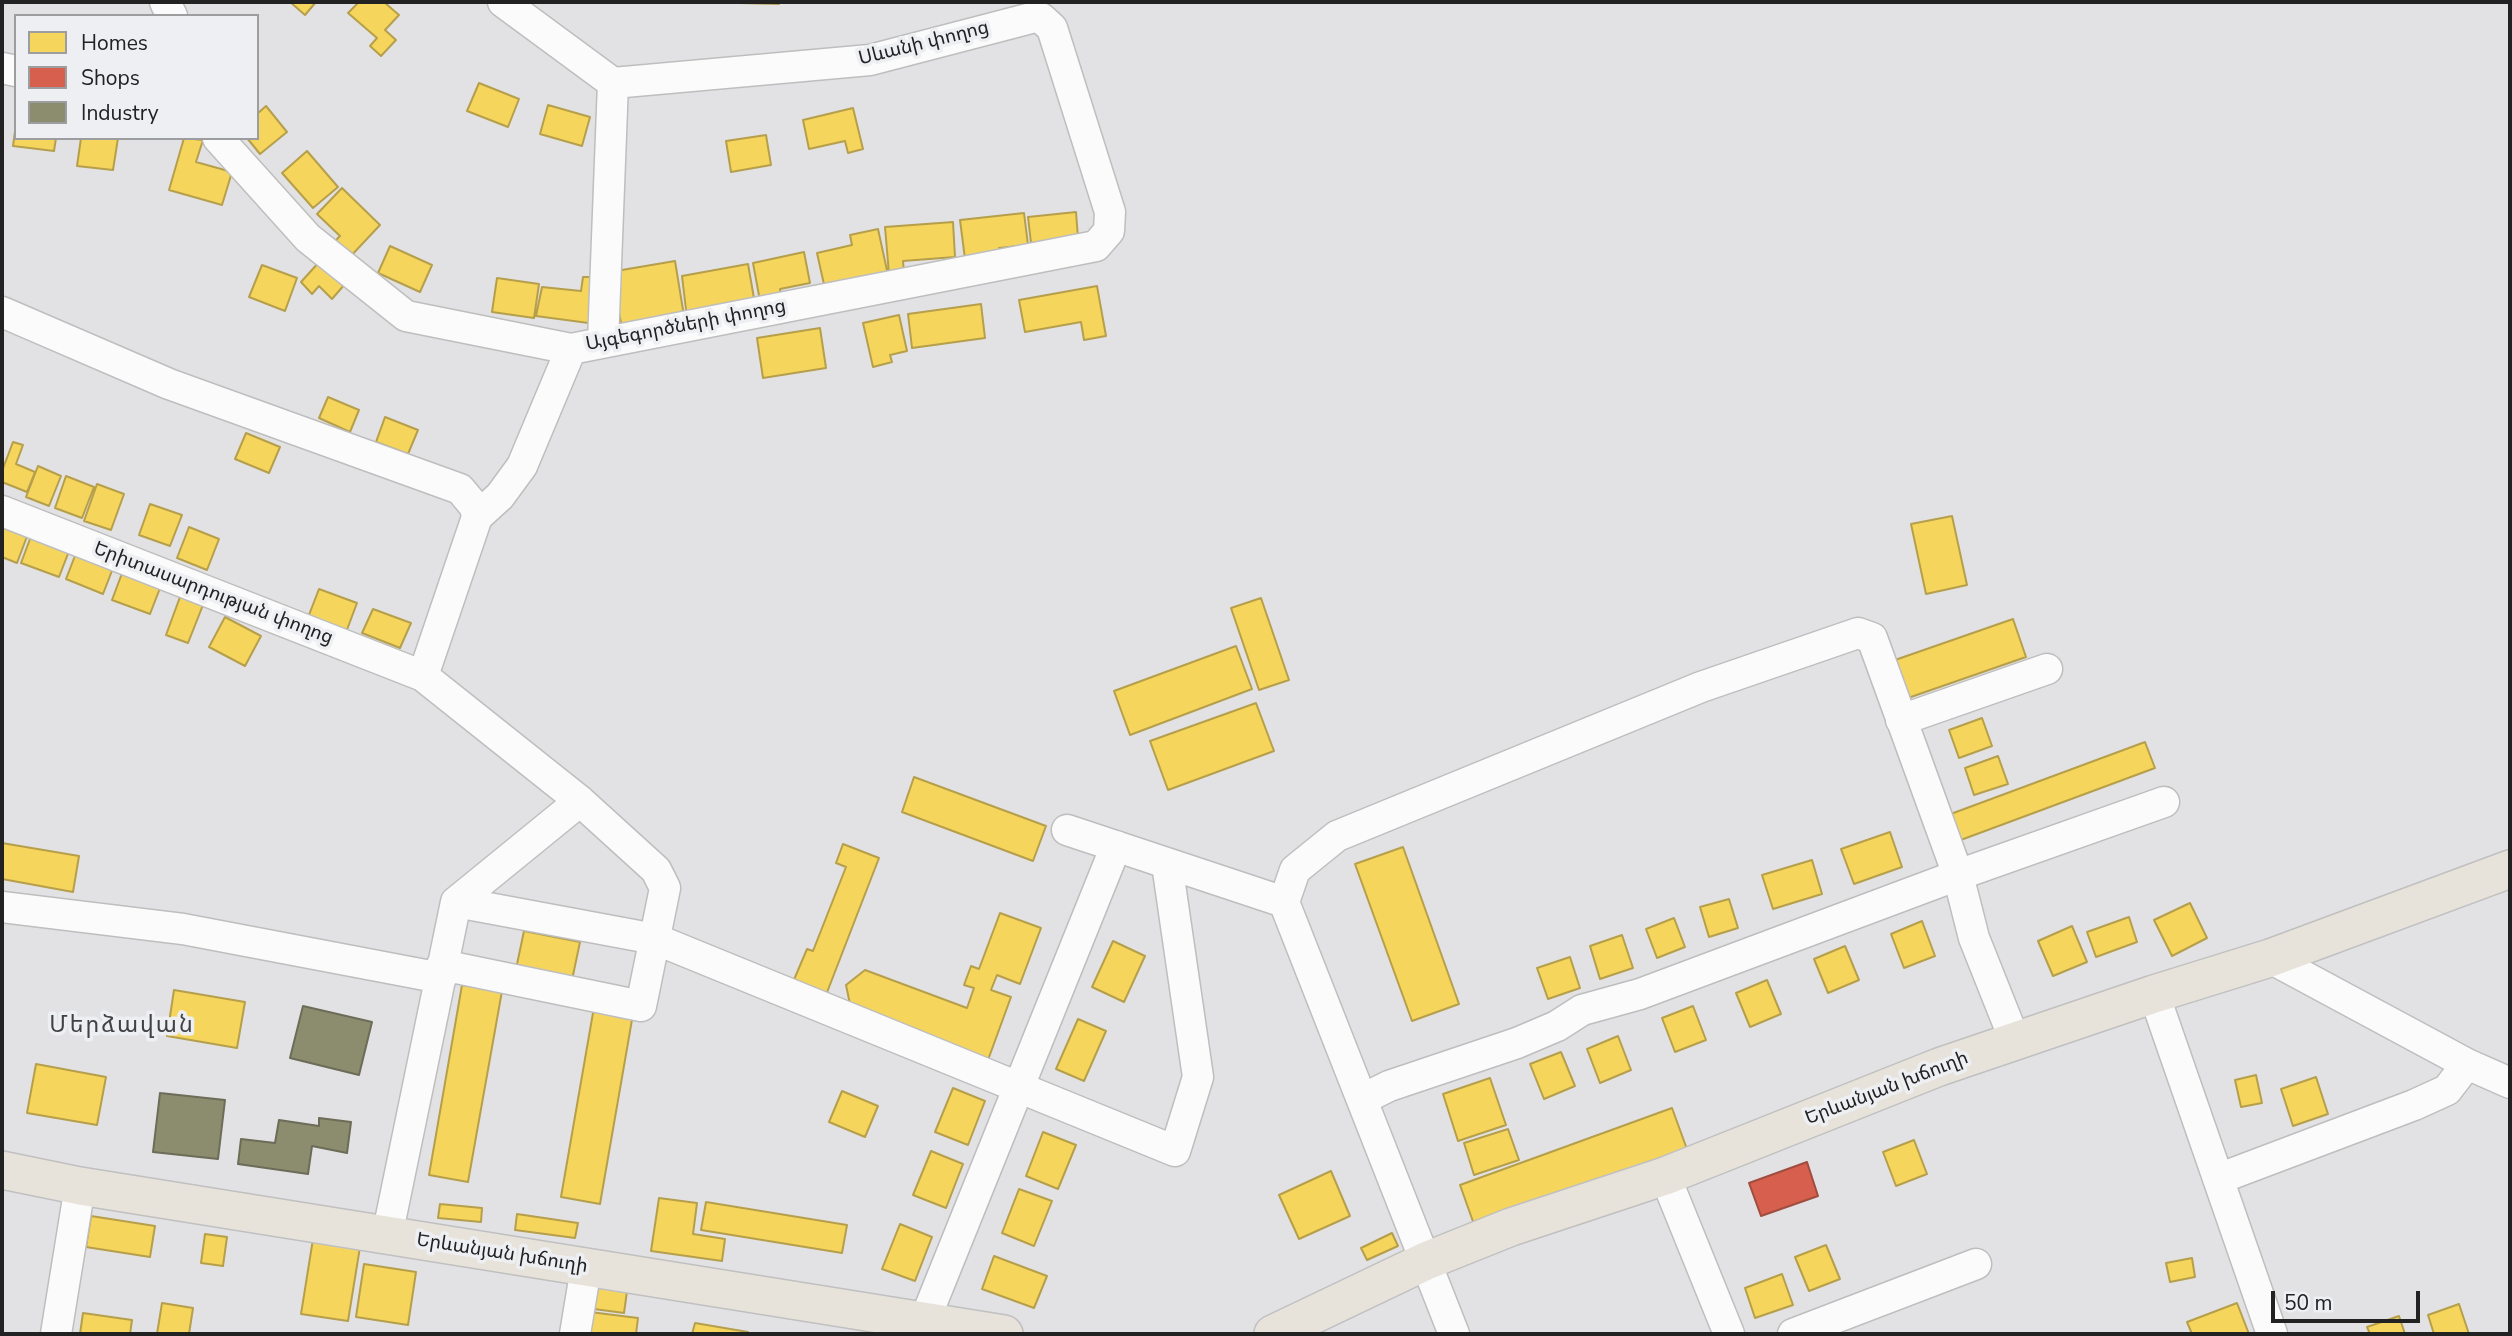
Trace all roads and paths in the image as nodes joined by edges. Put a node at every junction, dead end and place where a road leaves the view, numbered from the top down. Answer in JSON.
{"nodes":[{"id":1,"x":503,"y":2,"type":"edge"},
{"id":2,"x":612,"y":83,"type":"junction"},
{"id":3,"x":220,"y":140,"type":"edge"},
{"id":4,"x":1097,"y":246,"type":"joint"},
{"id":5,"x":2,"y":313,"type":"edge"},
{"id":6,"x":603,"y":342,"type":"junction"},
{"id":7,"x":571,"y":349,"type":"junction"},
{"id":8,"x":2,"y":512,"type":"edge"},
{"id":9,"x":477,"y":517,"type":"junction"},
{"id":10,"x":2047,"y":669,"type":"dead end"},
{"id":11,"x":424,"y":676,"type":"junction"},
{"id":12,"x":1901,"y":720,"type":"junction"},
{"id":13,"x":580,"y":801,"type":"junction"},
{"id":14,"x":2164,"y":802,"type":"dead end"},
{"id":15,"x":1067,"y":830,"type":"dead end"},
{"id":16,"x":1115,"y":846,"type":"junction"},
{"id":17,"x":1167,"y":864,"type":"junction"},
{"id":18,"x":2510,"y":869,"type":"edge"},
{"id":19,"x":1958,"y":875,"type":"junction"},
{"id":20,"x":456,"y":902,"type":"junction"},
{"id":21,"x":1284,"y":902,"type":"junction"},
{"id":22,"x":2,"y":907,"type":"edge"},
{"id":23,"x":655,"y":939,"type":"junction"},
{"id":24,"x":2270,"y":958,"type":"junction"},
{"id":25,"x":442,"y":972,"type":"junction"},
{"id":26,"x":2154,"y":994,"type":"junction"},
{"id":27,"x":2015,"y":1041,"type":"junction"},
{"id":28,"x":2467,"y":1064,"type":"junction"},
{"id":29,"x":2510,"y":1083,"type":"edge"},
{"id":30,"x":1019,"y":1086,"type":"junction"},
{"id":31,"x":1363,"y":1099,"type":"junction"},
{"id":32,"x":2,"y":1170,"type":"edge"},
{"id":33,"x":1665,"y":1176,"type":"junction"},
{"id":34,"x":2218,"y":1179,"type":"junction"},
{"id":35,"x":80,"y":1186,"type":"junction"},
{"id":36,"x":387,"y":1236,"type":"junction"},
{"id":37,"x":1426,"y":1261,"type":"junction"},
{"id":38,"x":1976,"y":1264,"type":"dead end"},
{"id":39,"x":586,"y":1268,"type":"junction"},
{"id":40,"x":924,"y":1322,"type":"junction"},
{"id":41,"x":1281,"y":1333,"type":"edge"},
{"id":42,"x":56,"y":1334,"type":"edge"},
{"id":43,"x":575,"y":1334,"type":"edge"},
{"id":44,"x":1004,"y":1334,"type":"edge"},
{"id":45,"x":1454,"y":1334,"type":"edge"},
{"id":46,"x":1729,"y":1334,"type":"edge"},
{"id":47,"x":1793,"y":1334,"type":"edge"},
{"id":48,"x":2272,"y":1334,"type":"edge"}],
"edges":[{"from":1,"to":2,"type":"street"},
{"from":2,"to":4,"type":"street","name":"Սևանի փողոց"},
{"from":2,"to":6,"type":"street"},
{"from":3,"to":7,"type":"street","name":"Այգեգործների փողոց"},
{"from":4,"to":6,"type":"street","name":"Այգեգործների փողոց"},
{"from":5,"to":9,"type":"street"},
{"from":6,"to":7,"type":"street","name":"Այգեգործների փողոց"},
{"from":7,"to":9,"type":"street"},
{"from":8,"to":11,"type":"street","name":"Երիտասարդության փողոց"},
{"from":9,"to":11,"type":"street"},
{"from":10,"to":12,"type":"street"},
{"from":11,"to":13,"type":"street","name":"Երիտասարդության փողոց"},
{"from":12,"to":19,"type":"street"},
{"from":12,"to":21,"type":"street"},
{"from":13,"to":20,"type":"street"},
{"from":13,"to":23,"type":"street","name":"Երիտասարդության փողոց"},
{"from":14,"to":19,"type":"street"},
{"from":15,"to":16,"type":"street"},
{"from":16,"to":17,"type":"street"},
{"from":16,"to":30,"type":"street"},
{"from":17,"to":21,"type":"street"},
{"from":17,"to":30,"type":"street"},
{"from":18,"to":24,"type":"main road","name":"Երևանյան խճուղի"},
{"from":19,"to":27,"type":"street"},
{"from":19,"to":31,"type":"street"},
{"from":20,"to":23,"type":"street"},
{"from":20,"to":25,"type":"street"},
{"from":21,"to":31,"type":"street"},
{"from":22,"to":25,"type":"street"},
{"from":23,"to":25,"type":"street","name":"Երիտասարդության փողոց"},
{"from":23,"to":30,"type":"street"},
{"from":24,"to":26,"type":"main road","name":"Երևանյան խճուղի"},
{"from":24,"to":28,"type":"street"},
{"from":25,"to":36,"type":"street"},
{"from":26,"to":27,"type":"main road","name":"Երևանյան խճուղի"},
{"from":26,"to":34,"type":"street"},
{"from":27,"to":33,"type":"main road","name":"Երևանյան խճուղի"},
{"from":28,"to":29,"type":"street"},
{"from":28,"to":34,"type":"street"},
{"from":30,"to":40,"type":"street"},
{"from":31,"to":37,"type":"street"},
{"from":32,"to":35,"type":"main road","name":"Երևանյան խճուղի"},
{"from":33,"to":37,"type":"main road","name":"Երևանյան խճուղի"},
{"from":33,"to":46,"type":"street"},
{"from":34,"to":48,"type":"street"},
{"from":35,"to":36,"type":"main road","name":"Երևանյան խճուղի"},
{"from":35,"to":42,"type":"street"},
{"from":36,"to":39,"type":"main road","name":"Երևանյան խճուղի"},
{"from":37,"to":41,"type":"main road","name":"Երևանյան խճուղի"},
{"from":37,"to":45,"type":"street"},
{"from":38,"to":47,"type":"street"},
{"from":39,"to":40,"type":"main road","name":"Երևանյան խճուղի"},
{"from":39,"to":43,"type":"street"},
{"from":40,"to":44,"type":"main road","name":"Երևանյան խճուղի"}]}
